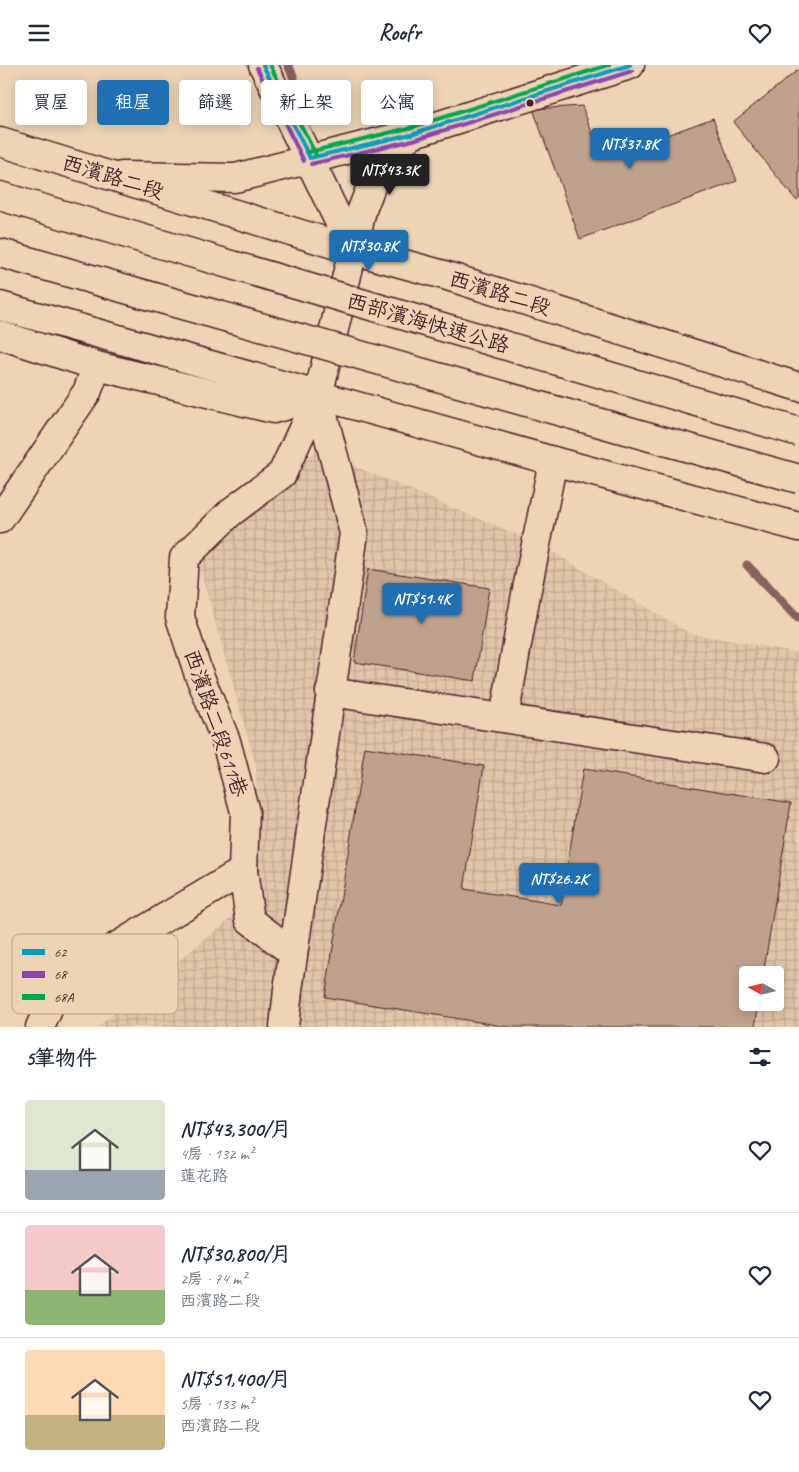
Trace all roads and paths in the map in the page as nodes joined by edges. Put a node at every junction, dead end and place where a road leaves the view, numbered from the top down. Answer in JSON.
{"nodes":[{"id":1,"x":263,"y":65,"type":"edge"},
{"id":2,"x":630,"y":65,"type":"edge"},
{"id":3,"x":410,"y":134,"type":"junction"},
{"id":4,"x":0,"y":142,"type":"edge"},
{"id":5,"x":310,"y":158,"type":"junction"},
{"id":6,"x":106,"y":175,"type":"junction"},
{"id":7,"x":0,"y":197,"type":"edge"},
{"id":8,"x":353,"y":250,"type":"junction"},
{"id":9,"x":0,"y":253,"type":"edge"},
{"id":10,"x":0,"y":306,"type":"edge"},
{"id":11,"x":0,"y":335,"type":"edge"},
{"id":12,"x":97,"y":366,"type":"junction"},
{"id":13,"x":799,"y":387,"type":"edge"},
{"id":14,"x":318,"y":396,"type":"junction"},
{"id":15,"x":799,"y":432,"type":"edge"},
{"id":16,"x":553,"y":461,"type":"junction"},
{"id":17,"x":799,"y":479,"type":"edge"},
{"id":18,"x":0,"y":519,"type":"edge"},
{"id":19,"x":799,"y":527,"type":"edge"},
{"id":20,"x":330,"y":692,"type":"junction"},
{"id":21,"x":504,"y":718,"type":"junction"},
{"id":22,"x":766,"y":758,"type":"dead end"},
{"id":23,"x":243,"y":871,"type":"junction"},
{"id":24,"x":137,"y":934,"type":"edge"},
{"id":25,"x":293,"y":953,"type":"junction"},
{"id":26,"x":46,"y":1014,"type":"edge"},
{"id":27,"x":40,"y":1027,"type":"edge"},
{"id":28,"x":284,"y":1027,"type":"edge"}],
"edges":[{"from":1,"to":5,"type":"main road"},
{"from":2,"to":3,"type":"main road"},
{"from":3,"to":5,"type":"main road"},
{"from":3,"to":8,"type":"main road","name":"西濱路二段611巷"},
{"from":4,"to":6,"type":"main road","name":"西濱路二段"},
{"from":5,"to":6,"type":"main road"},
{"from":5,"to":8,"type":"main road"},
{"from":6,"to":8,"type":"main road","name":"西濱路二段"},
{"from":7,"to":15,"type":"main road","name":"西部濱海快速公路","bridge":true},
{"from":8,"to":13,"type":"main road","name":"西濱路二段"},
{"from":8,"to":14,"type":"main road","name":"西濱路二段611巷"},
{"from":9,"to":17,"type":"main road","bridge":true},
{"from":10,"to":14,"type":"main road"},
{"from":11,"to":12,"type":"main road"},
{"from":12,"to":14,"type":"main road"},
{"from":12,"to":18,"type":"main road"},
{"from":14,"to":16,"type":"main road"},
{"from":14,"to":20,"type":"main road"},
{"from":14,"to":23,"type":"main road","name":"西濱路二段611巷"},
{"from":16,"to":19,"type":"main road"},
{"from":16,"to":21,"type":"main road"},
{"from":20,"to":21,"type":"main road"},
{"from":20,"to":25,"type":"main road"},
{"from":21,"to":22,"type":"main road"},
{"from":23,"to":24,"type":"main road"},
{"from":23,"to":25,"type":"main road","name":"西濱路二段611巷"},
{"from":25,"to":28,"type":"main road"},
{"from":26,"to":27,"type":"main road"}]}
